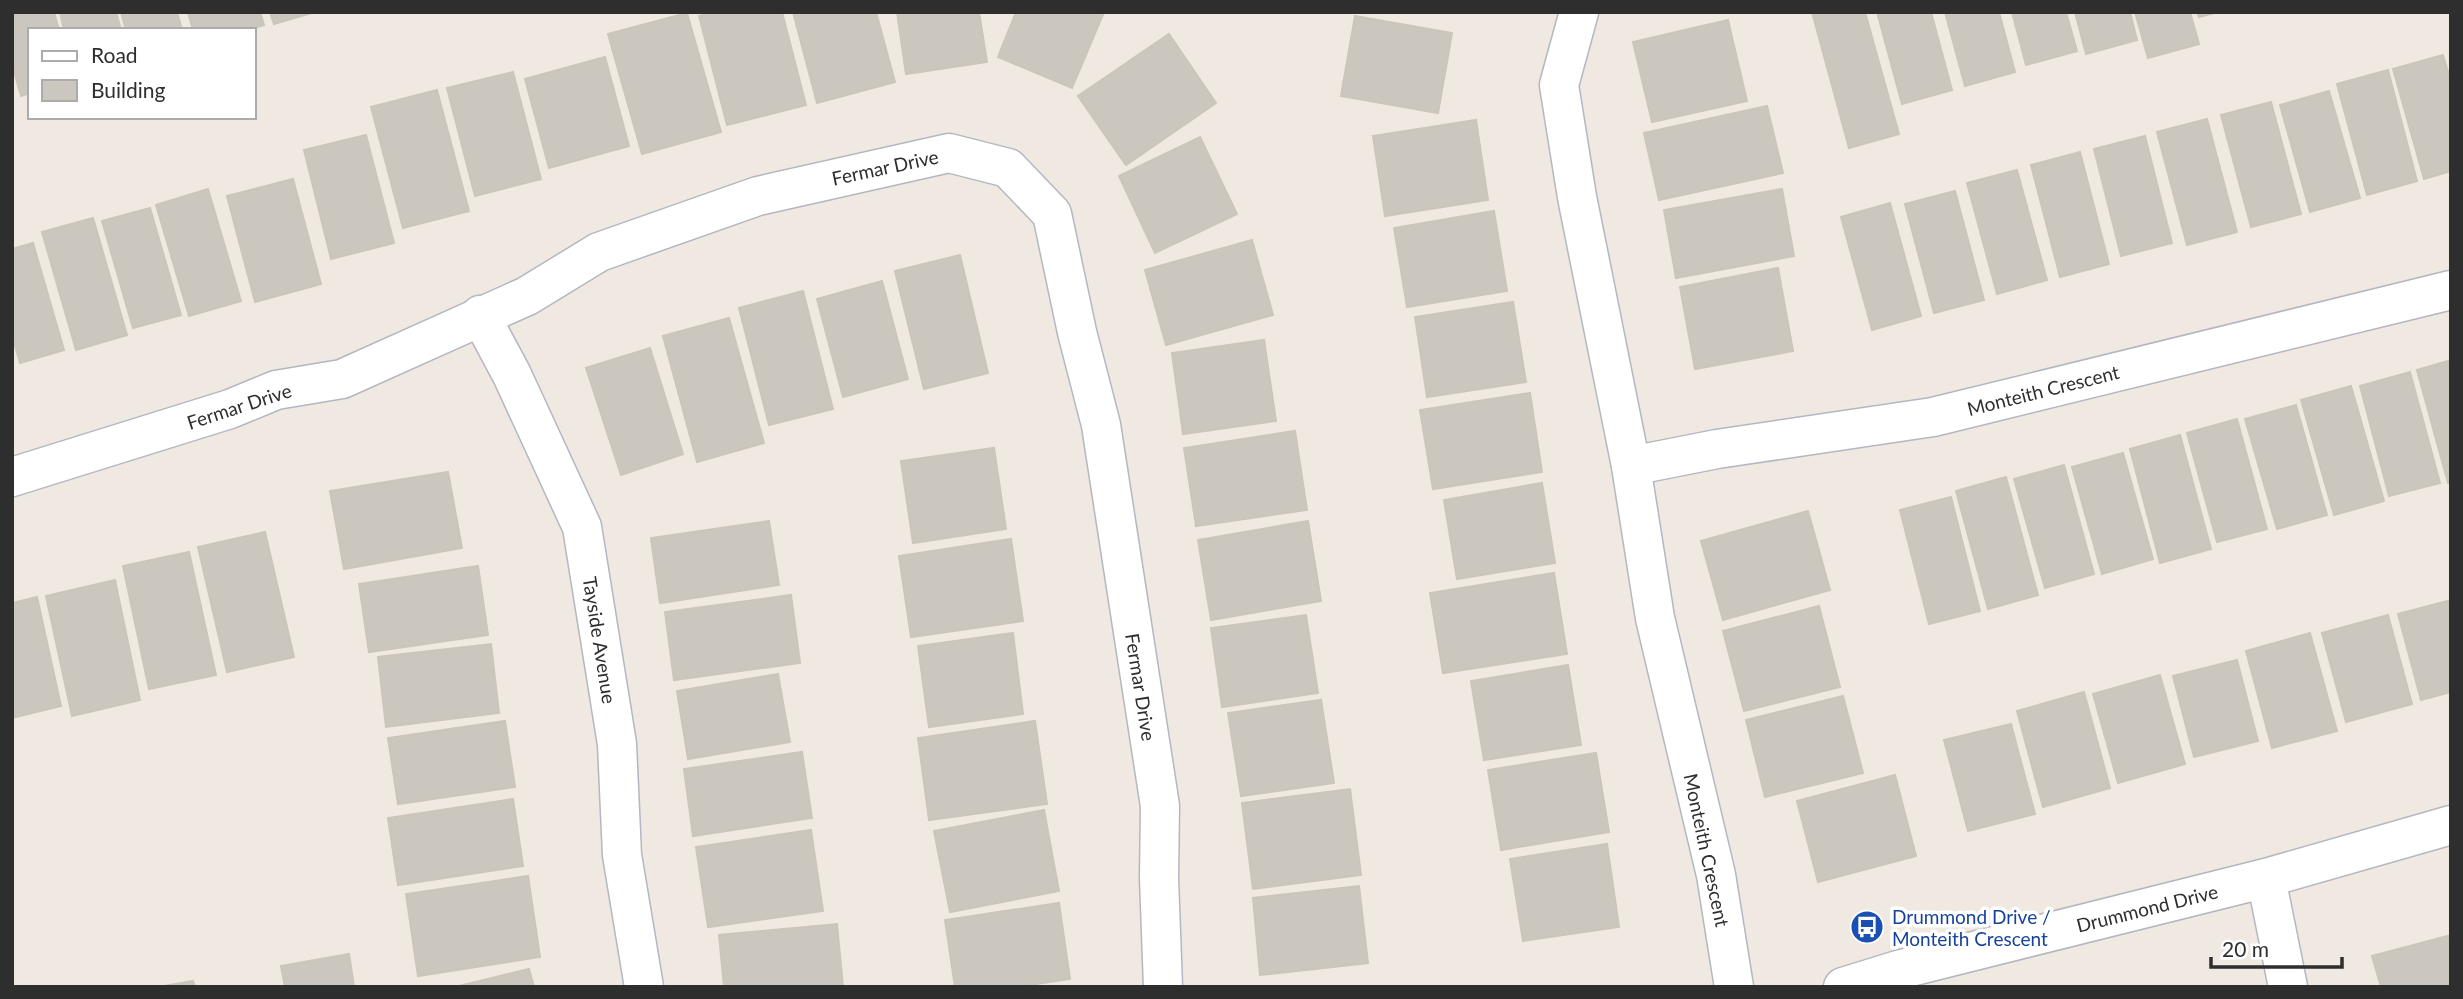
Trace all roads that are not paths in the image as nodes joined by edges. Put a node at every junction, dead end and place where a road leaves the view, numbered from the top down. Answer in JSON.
{"nodes":[{"id":1,"x":1579,"y":12,"type":"edge"},
{"id":2,"x":2451,"y":289,"type":"edge"},
{"id":3,"x":481,"y":315,"type":"junction"},
{"id":4,"x":1630,"y":466,"type":"junction"},
{"id":5,"x":12,"y":477,"type":"edge"},
{"id":6,"x":2451,"y":825,"type":"edge"},
{"id":7,"x":2266,"y":878,"type":"junction"},
{"id":8,"x":644,"y":987,"type":"edge"},
{"id":9,"x":1163,"y":987,"type":"edge"},
{"id":10,"x":1734,"y":987,"type":"edge"},
{"id":11,"x":1843,"y":987,"type":"edge"},
{"id":12,"x":2288,"y":987,"type":"edge"}],
"edges":[{"from":1,"to":4,"type":"street","name":"Monteith Crescent"},
{"from":2,"to":4,"type":"street","name":"Monteith Crescent"},
{"from":3,"to":5,"type":"street","name":"Fermar Drive"},
{"from":3,"to":8,"type":"street","name":"Tayside Avenue"},
{"from":3,"to":9,"type":"street","name":"Fermar Drive"},
{"from":4,"to":10,"type":"street","name":"Monteith Crescent"},
{"from":6,"to":7,"type":"street","name":"Drummond Drive"},
{"from":7,"to":11,"type":"street","name":"Drummond Drive"},
{"from":7,"to":12,"type":"street"}]}
